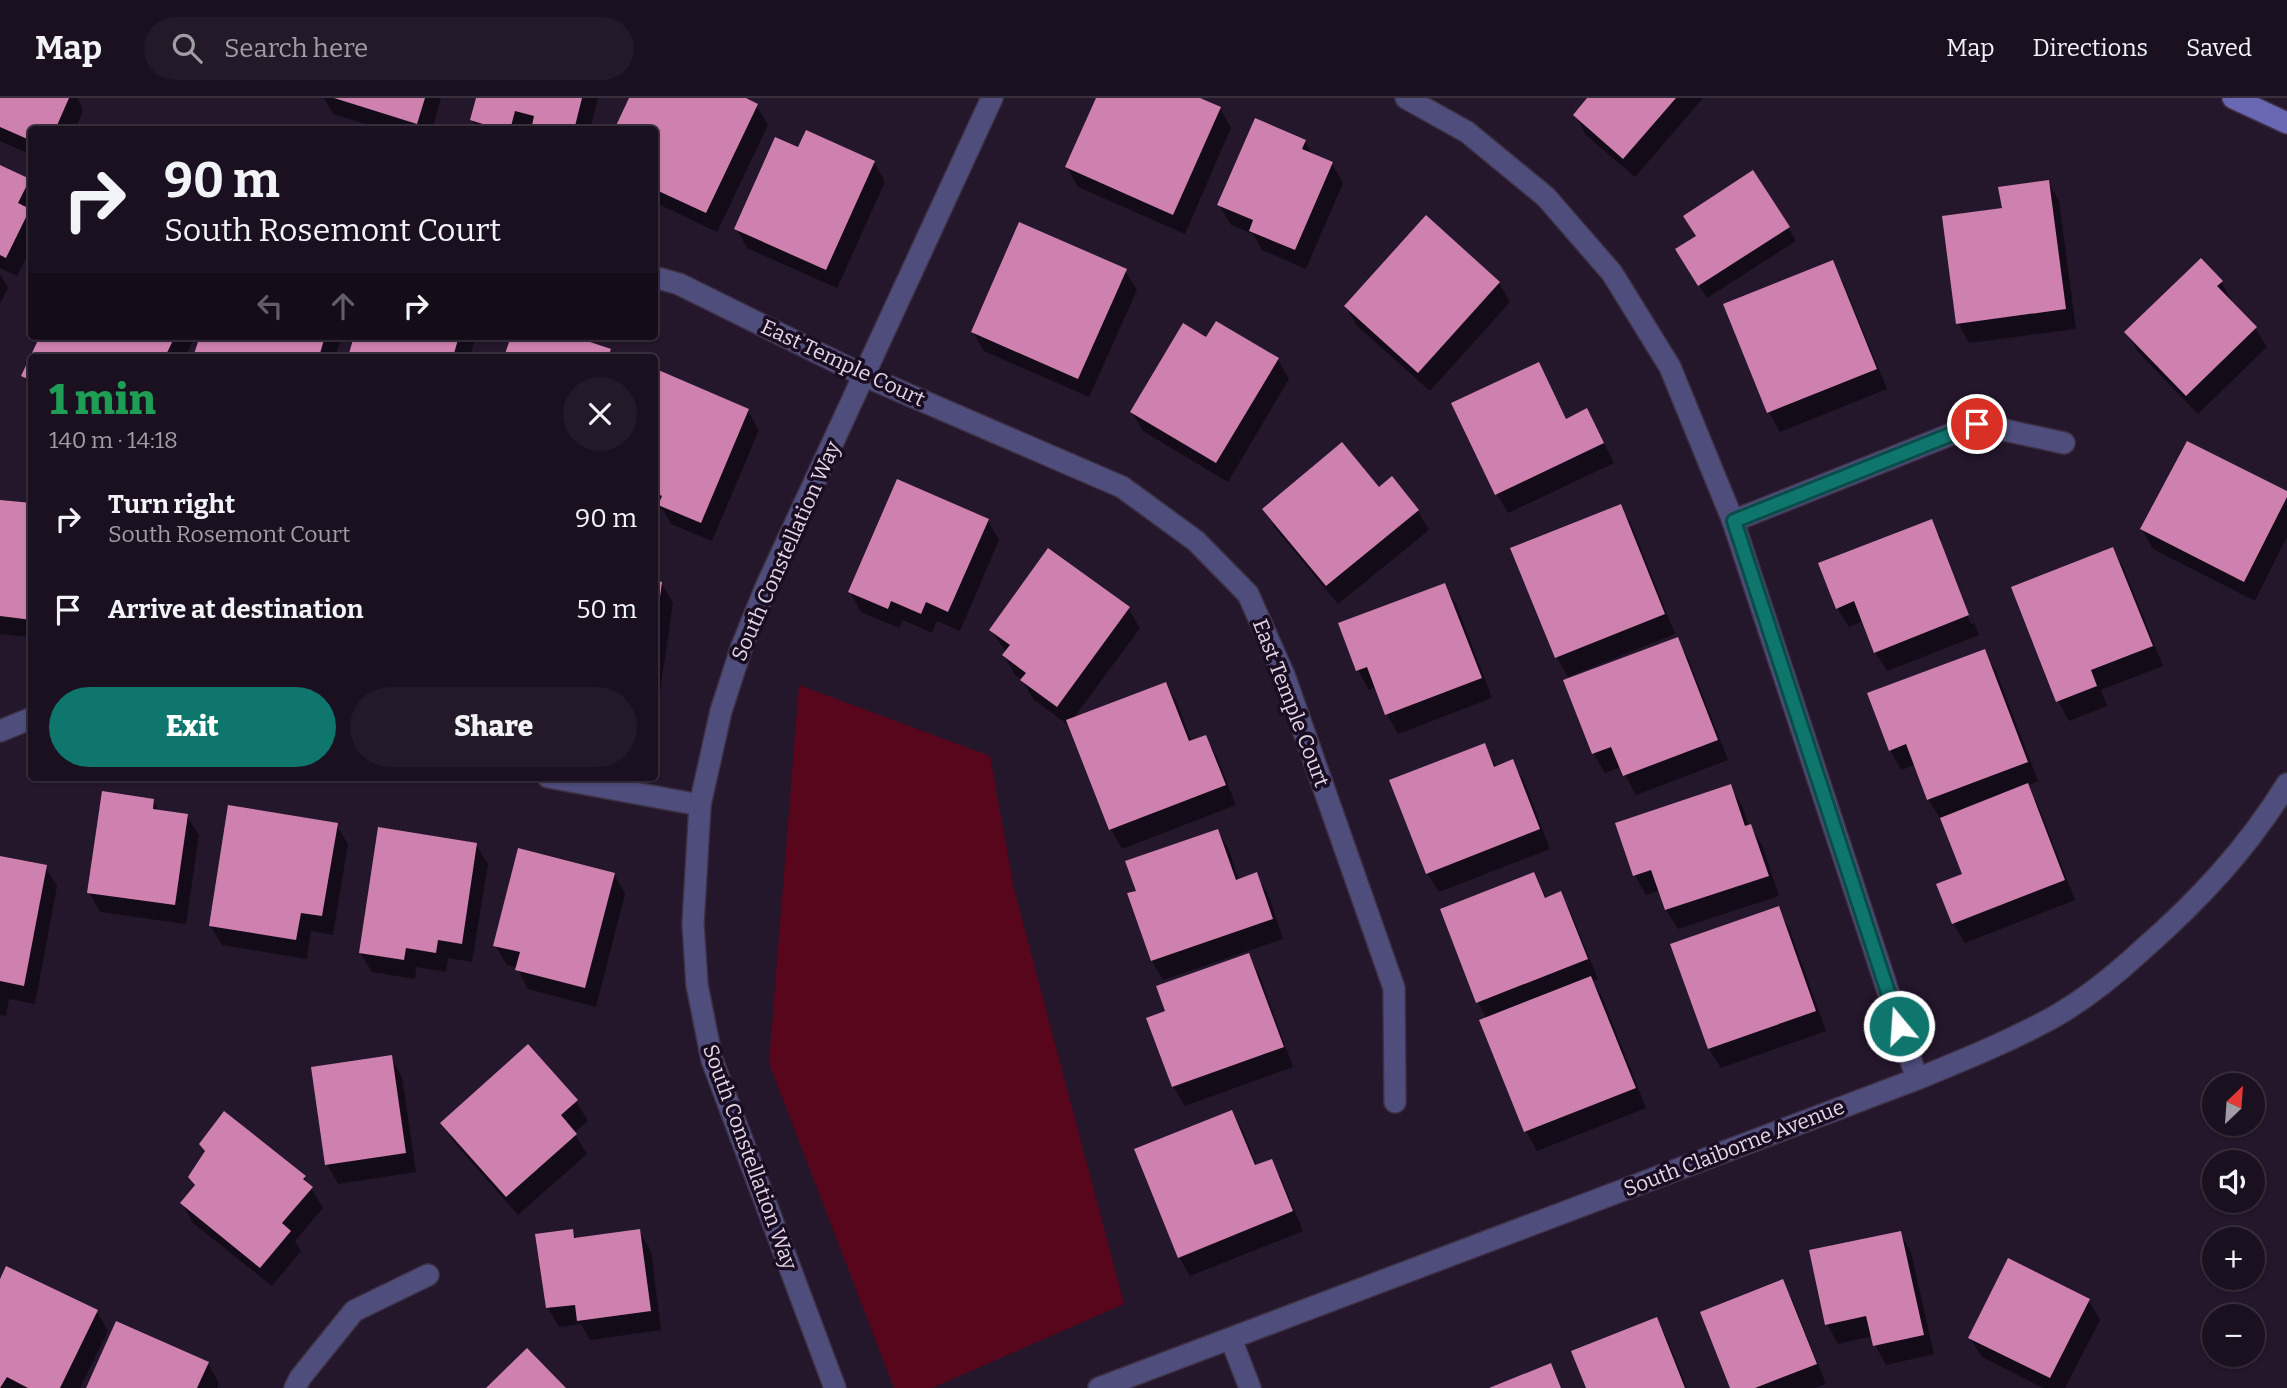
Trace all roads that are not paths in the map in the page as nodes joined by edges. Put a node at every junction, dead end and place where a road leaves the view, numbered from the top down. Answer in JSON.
{"nodes":[{"id":1,"x":992,"y":98,"type":"edge"},
{"id":2,"x":1406,"y":98,"type":"edge"},
{"id":3,"x":2233,"y":98,"type":"edge"},
{"id":4,"x":2287,"y":123,"type":"edge"},
{"id":5,"x":658,"y":278,"type":"edge"},
{"id":6,"x":864,"y":376,"type":"junction"},
{"id":7,"x":2064,"y":443,"type":"dead end"},
{"id":8,"x":1734,"y":521,"type":"junction"},
{"id":9,"x":28,"y":720,"type":"edge"},
{"id":10,"x":0,"y":731,"type":"edge"},
{"id":11,"x":571,"y":781,"type":"edge"},
{"id":12,"x":2287,"y":784,"type":"edge"},
{"id":13,"x":700,"y":804,"type":"junction"},
{"id":14,"x":1917,"y":1079,"type":"junction"},
{"id":15,"x":1395,"y":1102,"type":"dead end"},
{"id":16,"x":428,"y":1275,"type":"dead end"},
{"id":17,"x":1231,"y":1339,"type":"junction"},
{"id":18,"x":295,"y":1388,"type":"edge"},
{"id":19,"x":835,"y":1388,"type":"edge"},
{"id":20,"x":1099,"y":1388,"type":"edge"},
{"id":21,"x":1250,"y":1388,"type":"edge"}],
"edges":[{"from":1,"to":6,"type":"street","name":"South Constellation Way"},
{"from":2,"to":8,"type":"street"},
{"from":3,"to":4,"type":"main road"},
{"from":5,"to":6,"type":"street","name":"East Temple Court"},
{"from":6,"to":13,"type":"street","name":"South Constellation Way"},
{"from":6,"to":15,"type":"street","name":"East Temple Court"},
{"from":7,"to":8,"type":"street"},
{"from":8,"to":14,"type":"street"},
{"from":9,"to":10,"type":"street"},
{"from":11,"to":13,"type":"street"},
{"from":12,"to":14,"type":"street","name":"South Claiborne Avenue"},
{"from":13,"to":19,"type":"street","name":"South Constellation Way"},
{"from":14,"to":17,"type":"street","name":"South Claiborne Avenue"},
{"from":16,"to":18,"type":"street"},
{"from":17,"to":20,"type":"street","name":"South Claiborne Avenue"},
{"from":17,"to":21,"type":"street"}]}
